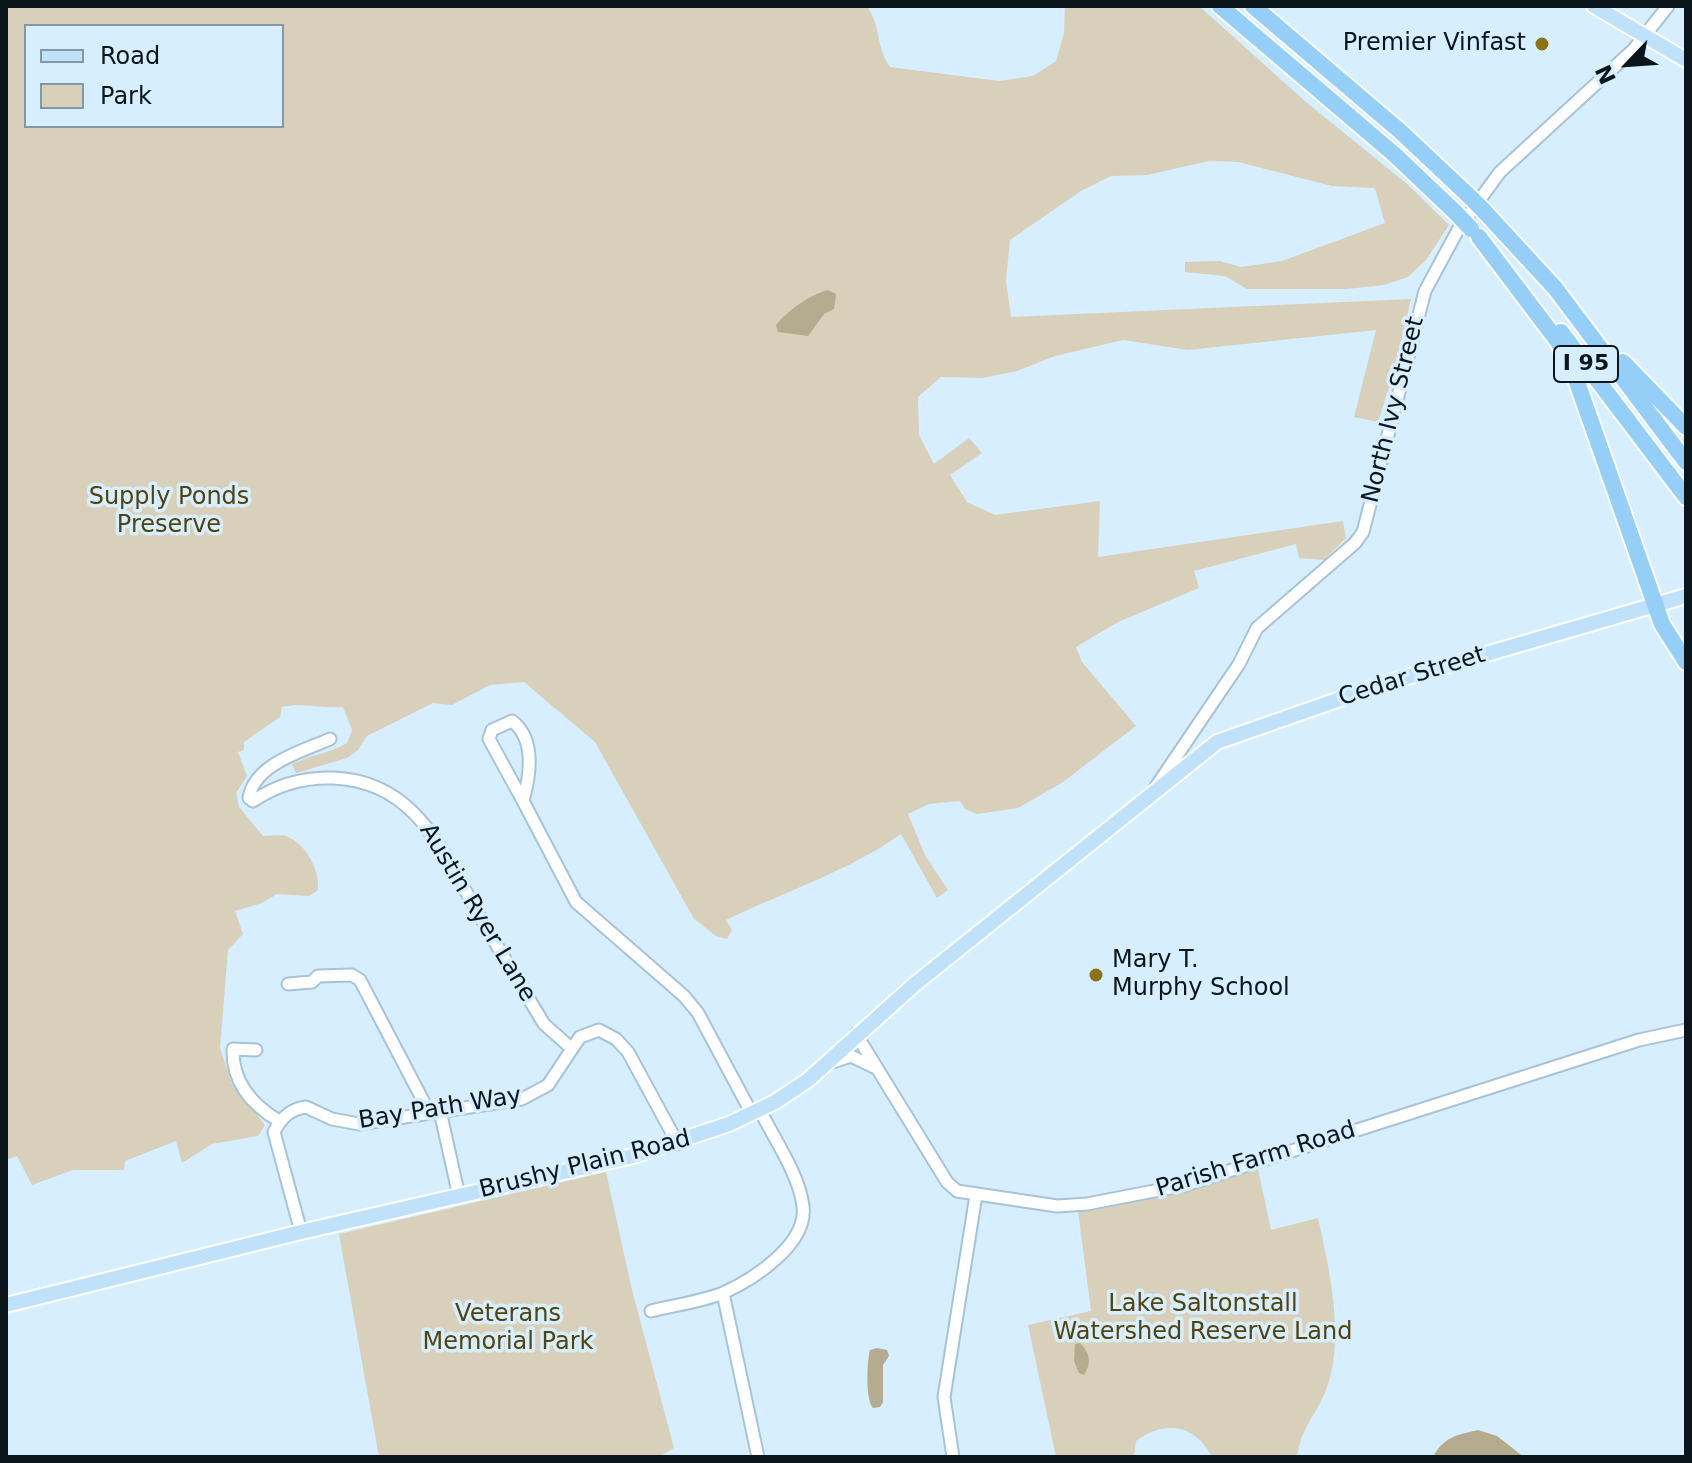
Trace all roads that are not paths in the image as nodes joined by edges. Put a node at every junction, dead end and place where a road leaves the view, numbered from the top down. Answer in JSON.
{"nodes":[{"id":1,"x":1220,"y":6,"type":"edge"},
{"id":2,"x":1253,"y":6,"type":"edge"},
{"id":3,"x":1594,"y":6,"type":"edge"},
{"id":4,"x":1668,"y":6,"type":"edge"},
{"id":5,"x":1644,"y":36,"type":"junction"},
{"id":6,"x":1686,"y":60,"type":"edge"},
{"id":7,"x":1475,"y":233,"type":"junction"},
{"id":8,"x":1555,"y":288,"type":"junction"},
{"id":9,"x":1686,"y":427,"type":"edge"},
{"id":10,"x":1686,"y":462,"type":"edge"},
{"id":11,"x":1686,"y":497,"type":"edge"},
{"id":12,"x":1686,"y":596,"type":"edge"},
{"id":13,"x":1656,"y":606,"type":"junction"},
{"id":14,"x":1686,"y":662,"type":"edge"},
{"id":15,"x":330,"y":739,"type":"dead end"},
{"id":16,"x":1154,"y":790,"type":"junction"},
{"id":17,"x":523,"y":801,"type":"junction"},
{"id":18,"x":288,"y":984,"type":"dead end"},
{"id":19,"x":1686,"y":1030,"type":"edge"},
{"id":20,"x":856,"y":1034,"type":"junction"},
{"id":21,"x":571,"y":1048,"type":"junction"},
{"id":22,"x":256,"y":1050,"type":"dead end"},
{"id":23,"x":823,"y":1065,"type":"junction"},
{"id":24,"x":880,"y":1071,"type":"junction"},
{"id":25,"x":435,"y":1112,"type":"junction"},
{"id":26,"x":756,"y":1112,"type":"junction"},
{"id":27,"x":279,"y":1121,"type":"junction"},
{"id":28,"x":678,"y":1144,"type":"junction"},
{"id":29,"x":976,"y":1195,"type":"junction"},
{"id":30,"x":459,"y":1196,"type":"junction"},
{"id":31,"x":301,"y":1232,"type":"junction"},
{"id":32,"x":723,"y":1293,"type":"junction"},
{"id":33,"x":6,"y":1305,"type":"edge"},
{"id":34,"x":651,"y":1311,"type":"dead end"},
{"id":35,"x":758,"y":1457,"type":"edge"},
{"id":36,"x":953,"y":1457,"type":"edge"}],
"edges":[{"from":1,"to":7,"type":"highway","number":"I 95","bridge":true},
{"from":2,"to":8,"type":"highway","number":"I 95","bridge":true},
{"from":3,"to":5,"type":"main road"},
{"from":4,"to":5,"type":"street","name":"North Ivy Street"},
{"from":5,"to":6,"type":"main road"},
{"from":5,"to":16,"type":"street","name":"North Ivy Street"},
{"from":7,"to":11,"type":"highway","number":"I 95"},
{"from":7,"to":13,"type":"highway"},
{"from":8,"to":9,"type":"highway"},
{"from":8,"to":10,"type":"highway","number":"I 95"},
{"from":12,"to":13,"type":"main road","name":"Cedar Street"},
{"from":13,"to":14,"type":"highway"},
{"from":13,"to":16,"type":"main road","name":"Cedar Street"},
{"from":15,"to":21,"type":"street","name":"Austin Ryer Lane"},
{"from":16,"to":20,"type":"main road","name":"Brushy Plain Road"},
{"from":17,"to":17,"type":"street"},
{"from":17,"to":26,"type":"street"},
{"from":18,"to":25,"type":"street"},
{"from":19,"to":29,"type":"street","name":"Parish Farm Road"},
{"from":20,"to":23,"type":"main road","name":"Brushy Plain Road"},
{"from":20,"to":24,"type":"street","name":"Parish Farm Road"},
{"from":21,"to":25,"type":"street","name":"Bay Path Way"},
{"from":21,"to":28,"type":"street"},
{"from":22,"to":27,"type":"street"},
{"from":23,"to":24,"type":"street"},
{"from":23,"to":26,"type":"main road","name":"Brushy Plain Road"},
{"from":24,"to":29,"type":"street","name":"Parish Farm Road"},
{"from":25,"to":27,"type":"street","name":"Bay Path Way"},
{"from":25,"to":30,"type":"street"},
{"from":26,"to":28,"type":"main road","name":"Brushy Plain Road"},
{"from":26,"to":32,"type":"street"},
{"from":27,"to":31,"type":"street"},
{"from":28,"to":30,"type":"main road","name":"Brushy Plain Road"},
{"from":29,"to":36,"type":"street"},
{"from":30,"to":31,"type":"main road","name":"Brushy Plain Road"},
{"from":31,"to":33,"type":"main road","name":"Brushy Plain Road"},
{"from":32,"to":34,"type":"street"},
{"from":32,"to":35,"type":"street"}]}
